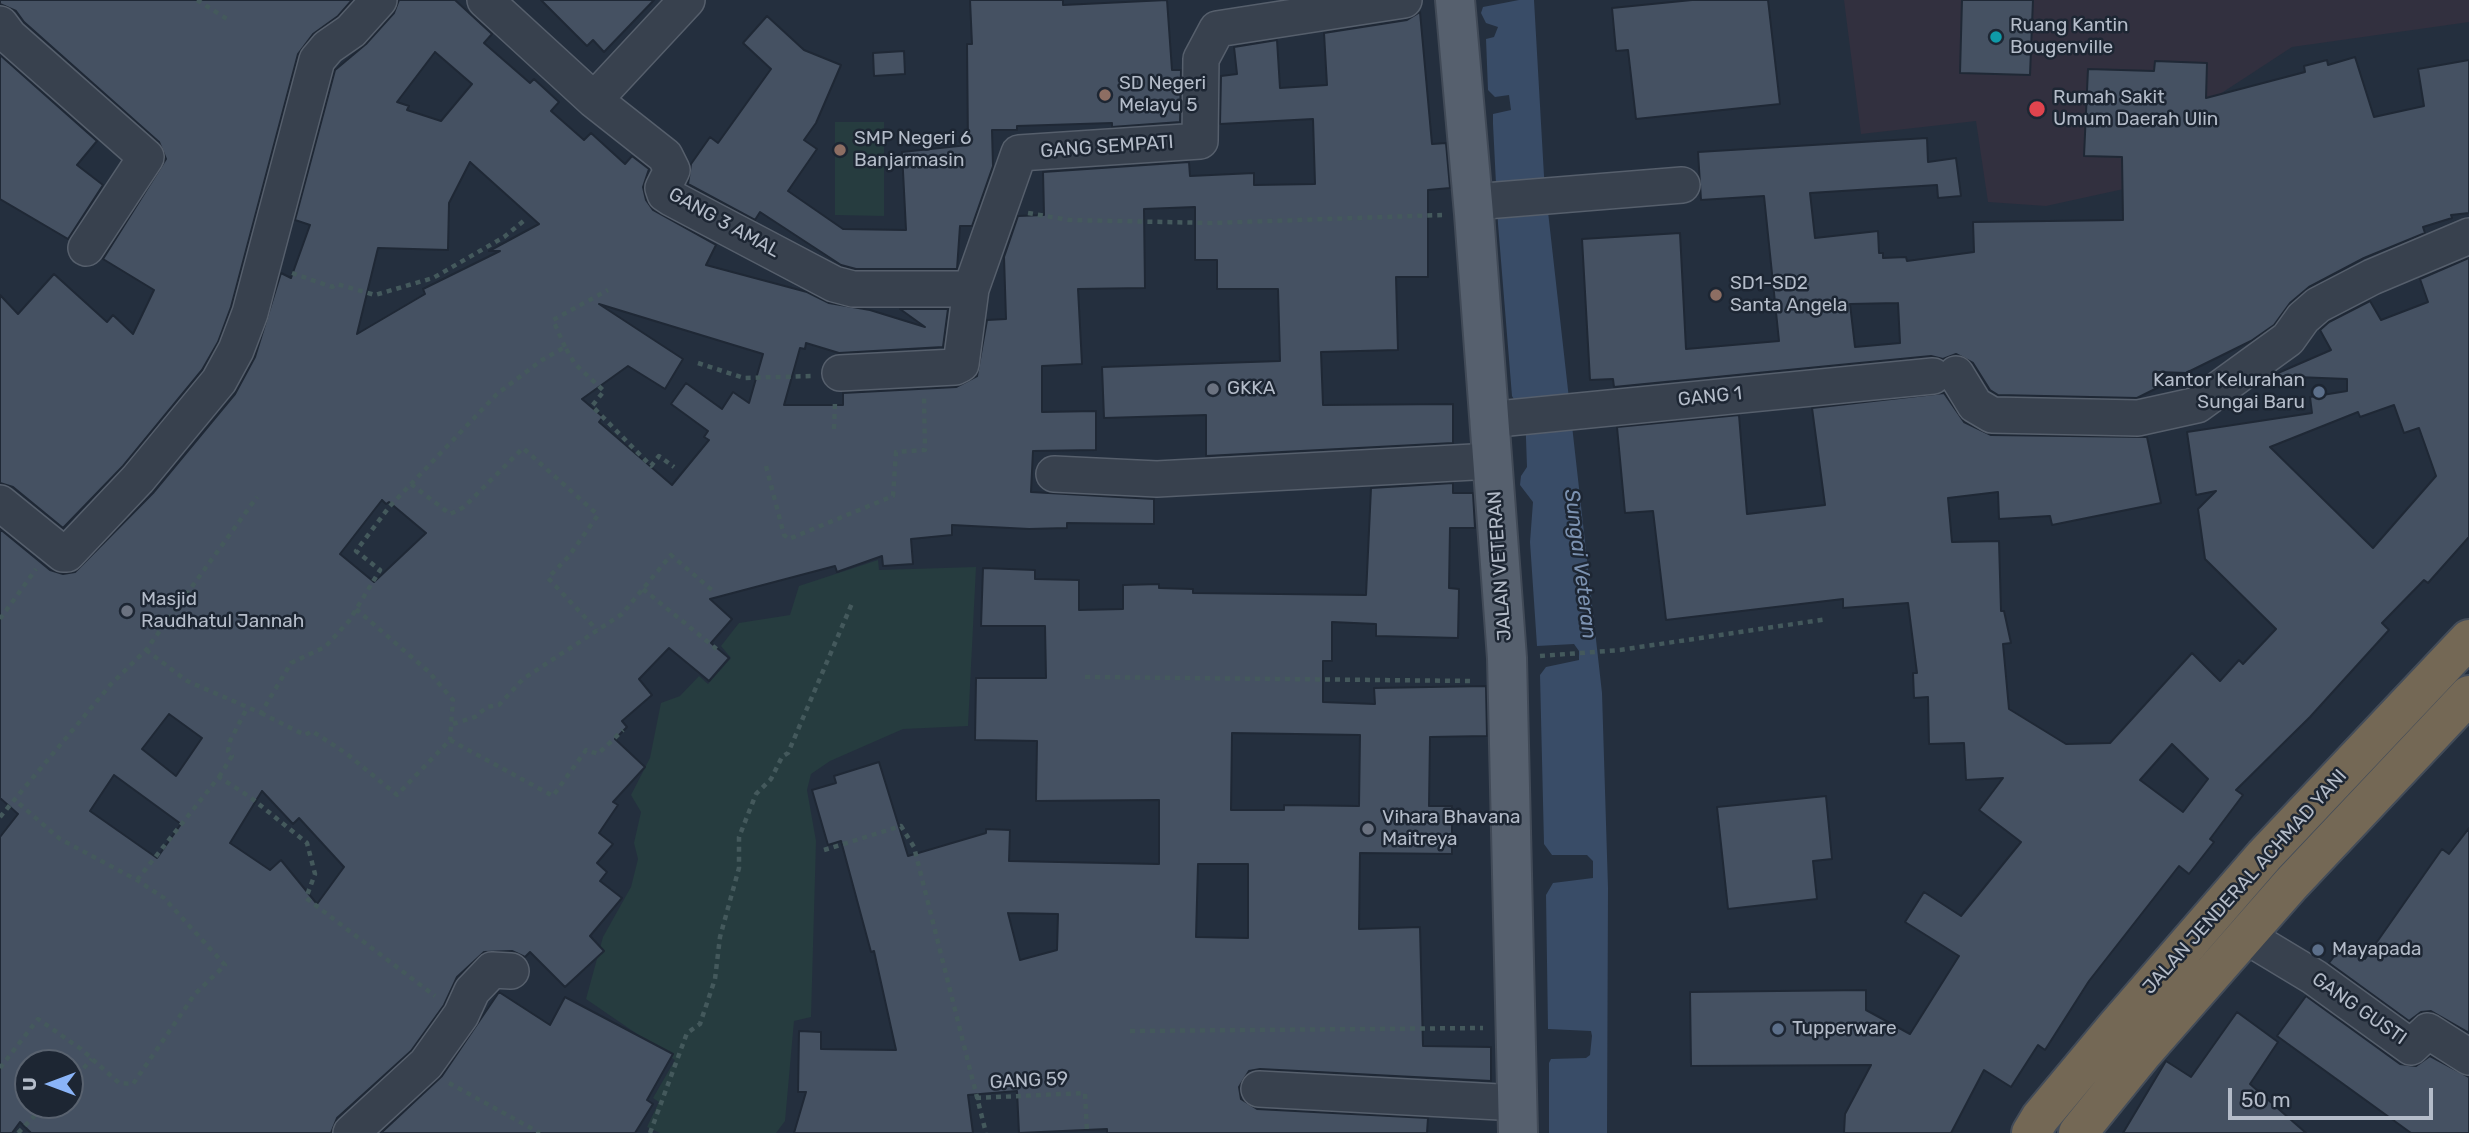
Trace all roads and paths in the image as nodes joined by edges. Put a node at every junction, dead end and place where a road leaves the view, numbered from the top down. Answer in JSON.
{"nodes":[{"id":1,"x":197,"y":0,"type":"edge"},
{"id":2,"x":379,"y":0,"type":"edge"},
{"id":3,"x":485,"y":0,"type":"edge"},
{"id":4,"x":687,"y":0,"type":"edge"},
{"id":5,"x":1404,"y":0,"type":"edge"},
{"id":6,"x":1455,"y":0,"type":"edge"},
{"id":7,"x":227,"y":19,"type":"dead end"},
{"id":8,"x":0,"y":24,"type":"edge"},
{"id":9,"x":594,"y":100,"type":"junction"},
{"id":10,"x":1682,"y":185,"type":"dead end"},
{"id":11,"x":1481,"y":205,"type":"junction"},
{"id":12,"x":999,"y":213,"type":"junction"},
{"id":13,"x":526,"y":219,"type":"dead end"},
{"id":14,"x":2469,"y":236,"type":"edge"},
{"id":15,"x":86,"y":248,"type":"dead end"},
{"id":16,"x":262,"y":262,"type":"junction"},
{"id":17,"x":971,"y":289,"type":"junction"},
{"id":18,"x":608,"y":290,"type":"dead end"},
{"id":19,"x":565,"y":347,"type":"junction"},
{"id":20,"x":698,"y":363,"type":"dead end"},
{"id":21,"x":940,"y":368,"type":"junction"},
{"id":22,"x":840,"y":373,"type":"joint"},
{"id":23,"x":1500,"y":419,"type":"junction"},
{"id":24,"x":1492,"y":461,"type":"junction"},
{"id":25,"x":766,"y":466,"type":"dead end"},
{"id":26,"x":674,"y":467,"type":"dead end"},
{"id":27,"x":1054,"y":474,"type":"dead end"},
{"id":28,"x":411,"y":484,"type":"junction"},
{"id":29,"x":257,"y":497,"type":"dead end"},
{"id":30,"x":0,"y":503,"type":"edge"},
{"id":31,"x":54,"y":546,"type":"junction"},
{"id":32,"x":643,"y":589,"type":"junction"},
{"id":33,"x":713,"y":591,"type":"dead end"},
{"id":34,"x":853,"y":601,"type":"dead end"},
{"id":35,"x":356,"y":609,"type":"junction"},
{"id":36,"x":0,"y":619,"type":"edge"},
{"id":37,"x":1827,"y":619,"type":"dead end"},
{"id":38,"x":597,"y":630,"type":"junction"},
{"id":39,"x":2469,"y":639,"type":"edge"},
{"id":40,"x":146,"y":650,"type":"junction"},
{"id":41,"x":719,"y":651,"type":"dead end"},
{"id":42,"x":1576,"y":653,"type":"dead end"},
{"id":43,"x":1085,"y":677,"type":"dead end"},
{"id":44,"x":1507,"y":682,"type":"junction"},
{"id":45,"x":2469,"y":695,"type":"edge"},
{"id":46,"x":247,"y":708,"type":"junction"},
{"id":47,"x":261,"y":713,"type":"junction"},
{"id":48,"x":453,"y":724,"type":"junction"},
{"id":49,"x":623,"y":730,"type":"dead end"},
{"id":50,"x":450,"y":740,"type":"junction"},
{"id":51,"x":219,"y":777,"type":"junction"},
{"id":52,"x":16,"y":801,"type":"junction"},
{"id":53,"x":0,"y":817,"type":"edge"},
{"id":54,"x":824,"y":850,"type":"dead end"},
{"id":55,"x":137,"y":880,"type":"junction"},
{"id":56,"x":2246,"y":936,"type":"junction"},
{"id":57,"x":510,"y":971,"type":"dead end"},
{"id":58,"x":461,"y":1016,"type":"junction"},
{"id":59,"x":1516,"y":1028,"type":"junction"},
{"id":60,"x":1130,"y":1031,"type":"dead end"},
{"id":61,"x":2469,"y":1057,"type":"edge"},
{"id":62,"x":92,"y":1059,"type":"junction"},
{"id":63,"x":0,"y":1068,"type":"edge"},
{"id":64,"x":84,"y":1068,"type":"edge"},
{"id":65,"x":420,"y":1069,"type":"junction"},
{"id":66,"x":1259,"y":1089,"type":"dead end"},
{"id":67,"x":976,"y":1098,"type":"junction"},
{"id":68,"x":1518,"y":1118,"type":"edge"},
{"id":69,"x":32,"y":1119,"type":"edge"},
{"id":70,"x":19,"y":1133,"type":"edge"},
{"id":71,"x":351,"y":1133,"type":"edge"},
{"id":72,"x":540,"y":1133,"type":"edge"},
{"id":73,"x":650,"y":1133,"type":"edge"},
{"id":74,"x":986,"y":1133,"type":"edge"},
{"id":75,"x":1087,"y":1133,"type":"edge"},
{"id":76,"x":2031,"y":1133,"type":"edge"},
{"id":77,"x":2078,"y":1133,"type":"edge"}],
"edges":[{"from":1,"to":7,"type":"path"},
{"from":2,"to":16,"type":"street"},
{"from":3,"to":9,"type":"street","name":"GANG 3 AMAL"},
{"from":4,"to":9,"type":"street"},
{"from":5,"to":12,"type":"street","name":"GANG SEMPATI"},
{"from":6,"to":11,"type":"main road","name":"JALAN VETERAN"},
{"from":8,"to":15,"type":"street"},
{"from":9,"to":17,"type":"street","name":"GANG 3 AMAL"},
{"from":10,"to":11,"type":"street"},
{"from":11,"to":12,"type":"path"},
{"from":11,"to":23,"type":"main road","name":"JALAN VETERAN"},
{"from":12,"to":17,"type":"street","name":"GANG SEMPATI"},
{"from":13,"to":16,"type":"path"},
{"from":14,"to":23,"type":"street","name":"GANG 1"},
{"from":16,"to":31,"type":"street"},
{"from":17,"to":21,"type":"street","name":"GANG SEMPATI"},
{"from":18,"to":19,"type":"path"},
{"from":19,"to":26,"type":"path"},
{"from":19,"to":28,"type":"path"},
{"from":20,"to":22,"type":"path"},
{"from":21,"to":22,"type":"street"},
{"from":21,"to":25,"type":"path"},
{"from":23,"to":24,"type":"main road","name":"JALAN VETERAN"},
{"from":24,"to":27,"type":"street"},
{"from":24,"to":44,"type":"main road","name":"JALAN VETERAN"},
{"from":28,"to":35,"type":"path"},
{"from":28,"to":38,"type":"path"},
{"from":29,"to":40,"type":"path"},
{"from":30,"to":31,"type":"street"},
{"from":31,"to":36,"type":"path"},
{"from":32,"to":33,"type":"path"},
{"from":32,"to":38,"type":"path"},
{"from":32,"to":41,"type":"path"},
{"from":34,"to":73,"type":"path"},
{"from":35,"to":47,"type":"path"},
{"from":35,"to":48,"type":"path"},
{"from":37,"to":42,"type":"path"},
{"from":38,"to":48,"type":"path"},
{"from":39,"to":76,"type":"highway","name":"JALAN JENDERAL ACHMAD YANI"},
{"from":40,"to":46,"type":"path"},
{"from":40,"to":52,"type":"path"},
{"from":43,"to":44,"type":"path"},
{"from":44,"to":59,"type":"main road","name":"JALAN VETERAN"},
{"from":45,"to":56,"type":"highway","name":"JALAN JENDERAL ACHMAD YANI"},
{"from":46,"to":47,"type":"path"},
{"from":46,"to":51,"type":"path"},
{"from":47,"to":50,"type":"path"},
{"from":48,"to":50,"type":"path"},
{"from":49,"to":50,"type":"path"},
{"from":51,"to":55,"type":"path"},
{"from":51,"to":58,"type":"path"},
{"from":52,"to":53,"type":"path"},
{"from":52,"to":55,"type":"path"},
{"from":54,"to":67,"type":"path"},
{"from":55,"to":62,"type":"path"},
{"from":56,"to":61,"type":"street","name":"GANG GUSTI"},
{"from":56,"to":77,"type":"highway","name":"JALAN JENDERAL ACHMAD YANI"},
{"from":57,"to":58,"type":"street"},
{"from":58,"to":65,"type":"street"},
{"from":59,"to":60,"type":"path"},
{"from":59,"to":68,"type":"main road","name":"JALAN VETERAN"},
{"from":62,"to":63,"type":"path"},
{"from":62,"to":64,"type":"path"},
{"from":65,"to":71,"type":"street"},
{"from":65,"to":72,"type":"path"},
{"from":66,"to":68,"type":"street"},
{"from":67,"to":74,"type":"path"},
{"from":67,"to":75,"type":"path","name":"GANG 59"},
{"from":69,"to":70,"type":"path"}]}
